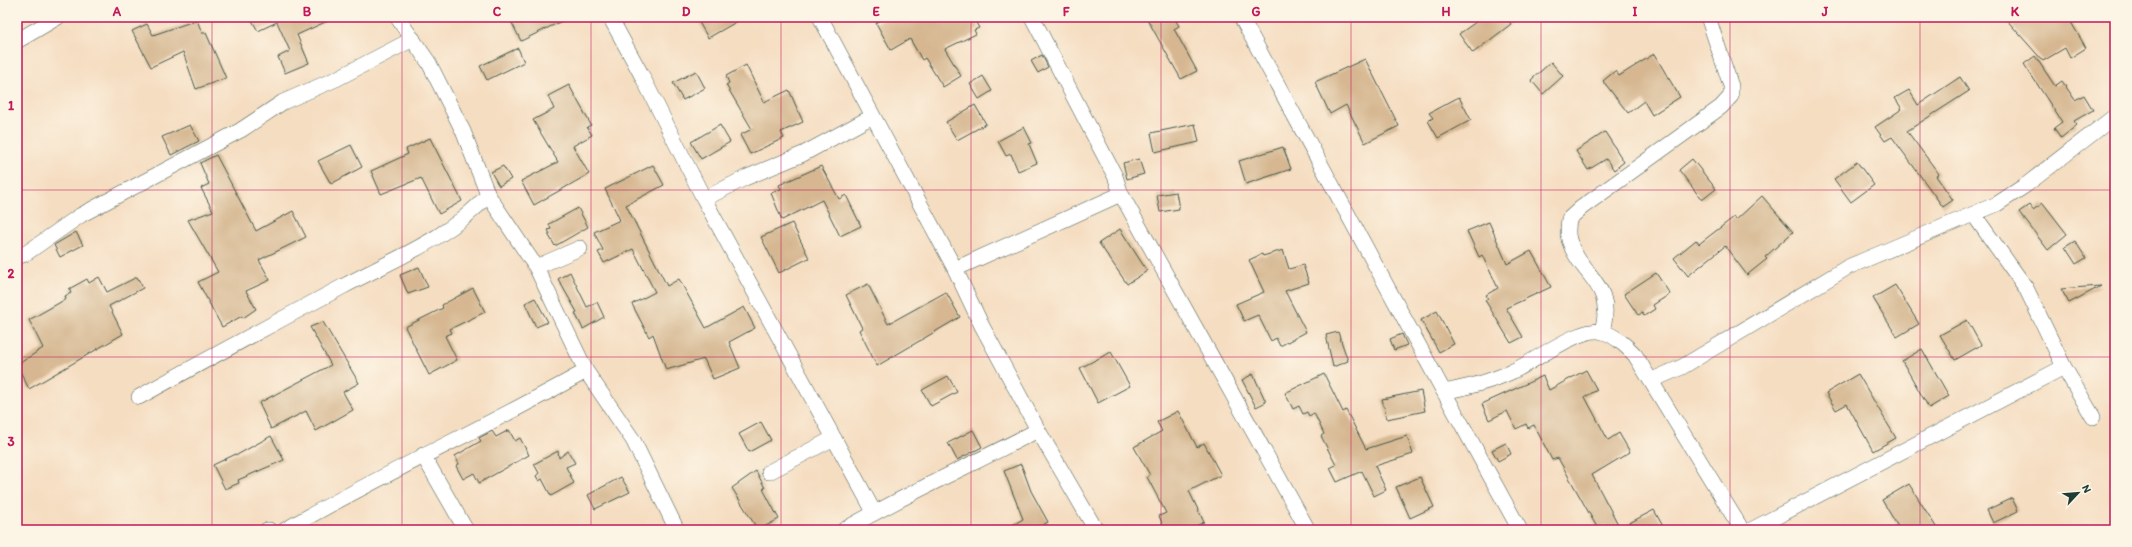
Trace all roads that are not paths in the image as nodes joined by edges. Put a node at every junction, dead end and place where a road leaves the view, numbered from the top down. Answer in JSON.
{"nodes":[{"id":1,"x":58,"y":17,"type":"edge"},
{"id":2,"x":397,"y":17,"type":"edge"},
{"id":3,"x":610,"y":17,"type":"edge"},
{"id":4,"x":820,"y":17,"type":"edge"},
{"id":5,"x":1032,"y":17,"type":"edge"},
{"id":6,"x":1241,"y":17,"type":"edge"},
{"id":7,"x":1708,"y":17,"type":"edge"},
{"id":8,"x":413,"y":39,"type":"junction"},
{"id":9,"x":17,"y":41,"type":"edge"},
{"id":10,"x":872,"y":116,"type":"junction"},
{"id":11,"x":2115,"y":116,"type":"edge"},
{"id":12,"x":1121,"y":194,"type":"junction"},
{"id":13,"x":488,"y":195,"type":"junction"},
{"id":14,"x":704,"y":200,"type":"junction"},
{"id":15,"x":1974,"y":214,"type":"junction"},
{"id":16,"x":580,"y":248,"type":"dead end"},
{"id":17,"x":17,"y":257,"type":"edge"},
{"id":18,"x":536,"y":267,"type":"junction"},
{"id":19,"x":955,"y":269,"type":"junction"},
{"id":20,"x":1602,"y":331,"type":"junction"},
{"id":21,"x":2064,"y":368,"type":"junction"},
{"id":22,"x":586,"y":372,"type":"junction"},
{"id":23,"x":1652,"y":380,"type":"junction"},
{"id":24,"x":1444,"y":392,"type":"junction"},
{"id":25,"x":139,"y":397,"type":"dead end"},
{"id":26,"x":2093,"y":417,"type":"dead end"},
{"id":27,"x":1038,"y":430,"type":"junction"},
{"id":28,"x":834,"y":438,"type":"junction"},
{"id":29,"x":423,"y":455,"type":"junction"},
{"id":30,"x":769,"y":472,"type":"dead end"},
{"id":31,"x":874,"y":512,"type":"junction"},
{"id":32,"x":285,"y":530,"type":"edge"},
{"id":33,"x":466,"y":530,"type":"edge"},
{"id":34,"x":678,"y":530,"type":"edge"},
{"id":35,"x":844,"y":530,"type":"edge"},
{"id":36,"x":1096,"y":530,"type":"edge"},
{"id":37,"x":1308,"y":530,"type":"edge"},
{"id":38,"x":1520,"y":530,"type":"edge"},
{"id":39,"x":1742,"y":530,"type":"edge"},
{"id":40,"x":1751,"y":530,"type":"edge"}],
"edges":[{"from":1,"to":9,"type":"street"},
{"from":2,"to":8,"type":"street"},
{"from":3,"to":14,"type":"street"},
{"from":4,"to":10,"type":"street"},
{"from":5,"to":12,"type":"street"},
{"from":6,"to":24,"type":"street"},
{"from":7,"to":20,"type":"street"},
{"from":8,"to":13,"type":"street"},
{"from":8,"to":17,"type":"street"},
{"from":10,"to":14,"type":"street"},
{"from":10,"to":19,"type":"street"},
{"from":11,"to":15,"type":"street"},
{"from":12,"to":19,"type":"street"},
{"from":12,"to":37,"type":"street"},
{"from":13,"to":18,"type":"street"},
{"from":13,"to":25,"type":"street"},
{"from":14,"to":28,"type":"street"},
{"from":15,"to":21,"type":"street"},
{"from":15,"to":23,"type":"street"},
{"from":16,"to":18,"type":"street"},
{"from":18,"to":22,"type":"street"},
{"from":19,"to":27,"type":"street"},
{"from":20,"to":23,"type":"street"},
{"from":20,"to":24,"type":"street"},
{"from":21,"to":26,"type":"street"},
{"from":21,"to":40,"type":"street"},
{"from":22,"to":29,"type":"street"},
{"from":22,"to":34,"type":"street"},
{"from":23,"to":39,"type":"street"},
{"from":24,"to":38,"type":"street"},
{"from":27,"to":31,"type":"street"},
{"from":27,"to":36,"type":"street"},
{"from":28,"to":30,"type":"street"},
{"from":28,"to":31,"type":"street"},
{"from":29,"to":32,"type":"street"},
{"from":29,"to":33,"type":"street"},
{"from":31,"to":35,"type":"street"}]}
